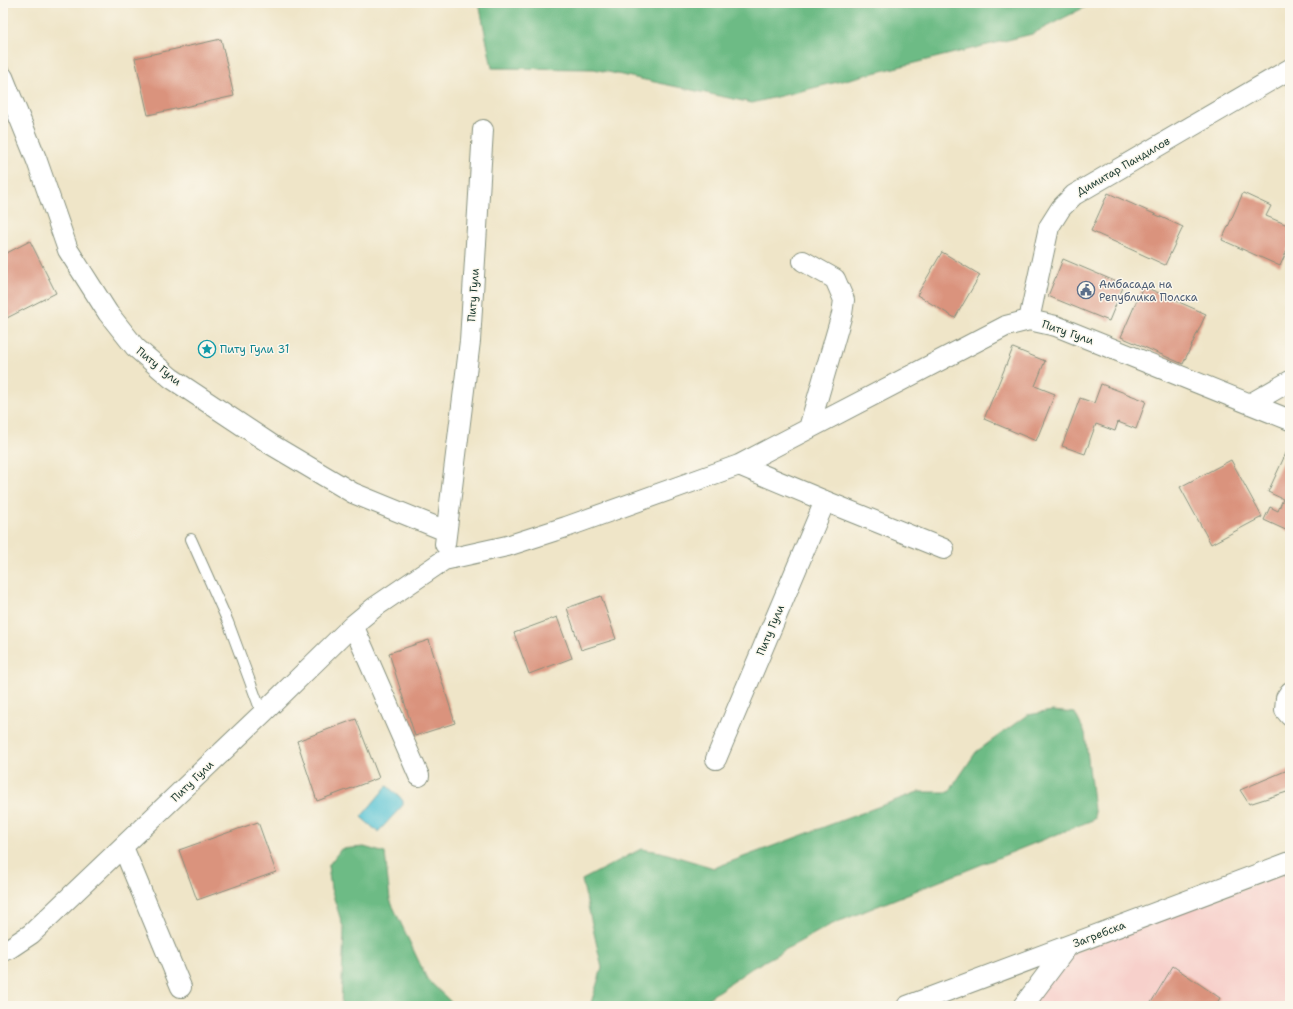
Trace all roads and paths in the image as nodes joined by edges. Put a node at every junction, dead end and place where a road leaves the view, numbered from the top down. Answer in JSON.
{"nodes":[{"id":1,"x":1290,"y":69,"type":"edge"},
{"id":2,"x":3,"y":77,"type":"edge"},
{"id":3,"x":484,"y":130,"type":"dead end"},
{"id":4,"x":803,"y":261,"type":"dead end"},
{"id":5,"x":1029,"y":320,"type":"junction"},
{"id":6,"x":1290,"y":381,"type":"edge"},
{"id":7,"x":1250,"y":404,"type":"junction"},
{"id":8,"x":1290,"y":420,"type":"edge"},
{"id":9,"x":809,"y":428,"type":"junction"},
{"id":10,"x":739,"y":465,"type":"junction"},
{"id":11,"x":825,"y":501,"type":"junction"},
{"id":12,"x":446,"y":531,"type":"junction"},
{"id":13,"x":191,"y":539,"type":"dead end"},
{"id":14,"x":944,"y":549,"type":"dead end"},
{"id":15,"x":444,"y":560,"type":"junction"},
{"id":16,"x":353,"y":625,"type":"junction"},
{"id":17,"x":1290,"y":692,"type":"edge"},
{"id":18,"x":262,"y":714,"type":"junction"},
{"id":19,"x":1290,"y":716,"type":"edge"},
{"id":20,"x":716,"y":759,"type":"dead end"},
{"id":21,"x":419,"y":776,"type":"dead end"},
{"id":22,"x":123,"y":847,"type":"junction"},
{"id":23,"x":1290,"y":862,"type":"edge"},
{"id":24,"x":1068,"y":946,"type":"junction"},
{"id":25,"x":3,"y":951,"type":"edge"},
{"id":26,"x":181,"y":987,"type":"dead end"},
{"id":27,"x":907,"y":1006,"type":"edge"},
{"id":28,"x":1023,"y":1006,"type":"edge"}],
"edges":[{"from":1,"to":5,"type":"street","name":"Димитар Пандилов"},
{"from":2,"to":12,"type":"street","name":"Питу Гули"},
{"from":3,"to":12,"type":"street","name":"Питу Гули"},
{"from":4,"to":9,"type":"street"},
{"from":5,"to":7,"type":"street","name":"Питу Гули"},
{"from":5,"to":9,"type":"street","name":"Питу Гули"},
{"from":6,"to":7,"type":"street"},
{"from":7,"to":8,"type":"street","name":"Питу Гули"},
{"from":9,"to":10,"type":"street","name":"Питу Гули"},
{"from":10,"to":11,"type":"street"},
{"from":10,"to":15,"type":"street","name":"Питу Гули"},
{"from":11,"to":14,"type":"street"},
{"from":11,"to":20,"type":"street","name":"Питу Гули"},
{"from":12,"to":15,"type":"street","name":"Питу Гули"},
{"from":13,"to":18,"type":"lane"},
{"from":15,"to":16,"type":"street","name":"Питу Гули"},
{"from":16,"to":18,"type":"street","name":"Питу Гули"},
{"from":16,"to":21,"type":"street"},
{"from":17,"to":19,"type":"street"},
{"from":18,"to":22,"type":"street","name":"Питу Гули"},
{"from":22,"to":25,"type":"street","name":"Питу Гули"},
{"from":22,"to":26,"type":"street"},
{"from":23,"to":24,"type":"street","name":"Загребска"},
{"from":24,"to":27,"type":"street","name":"Загребска"},
{"from":24,"to":28,"type":"street"}]}
